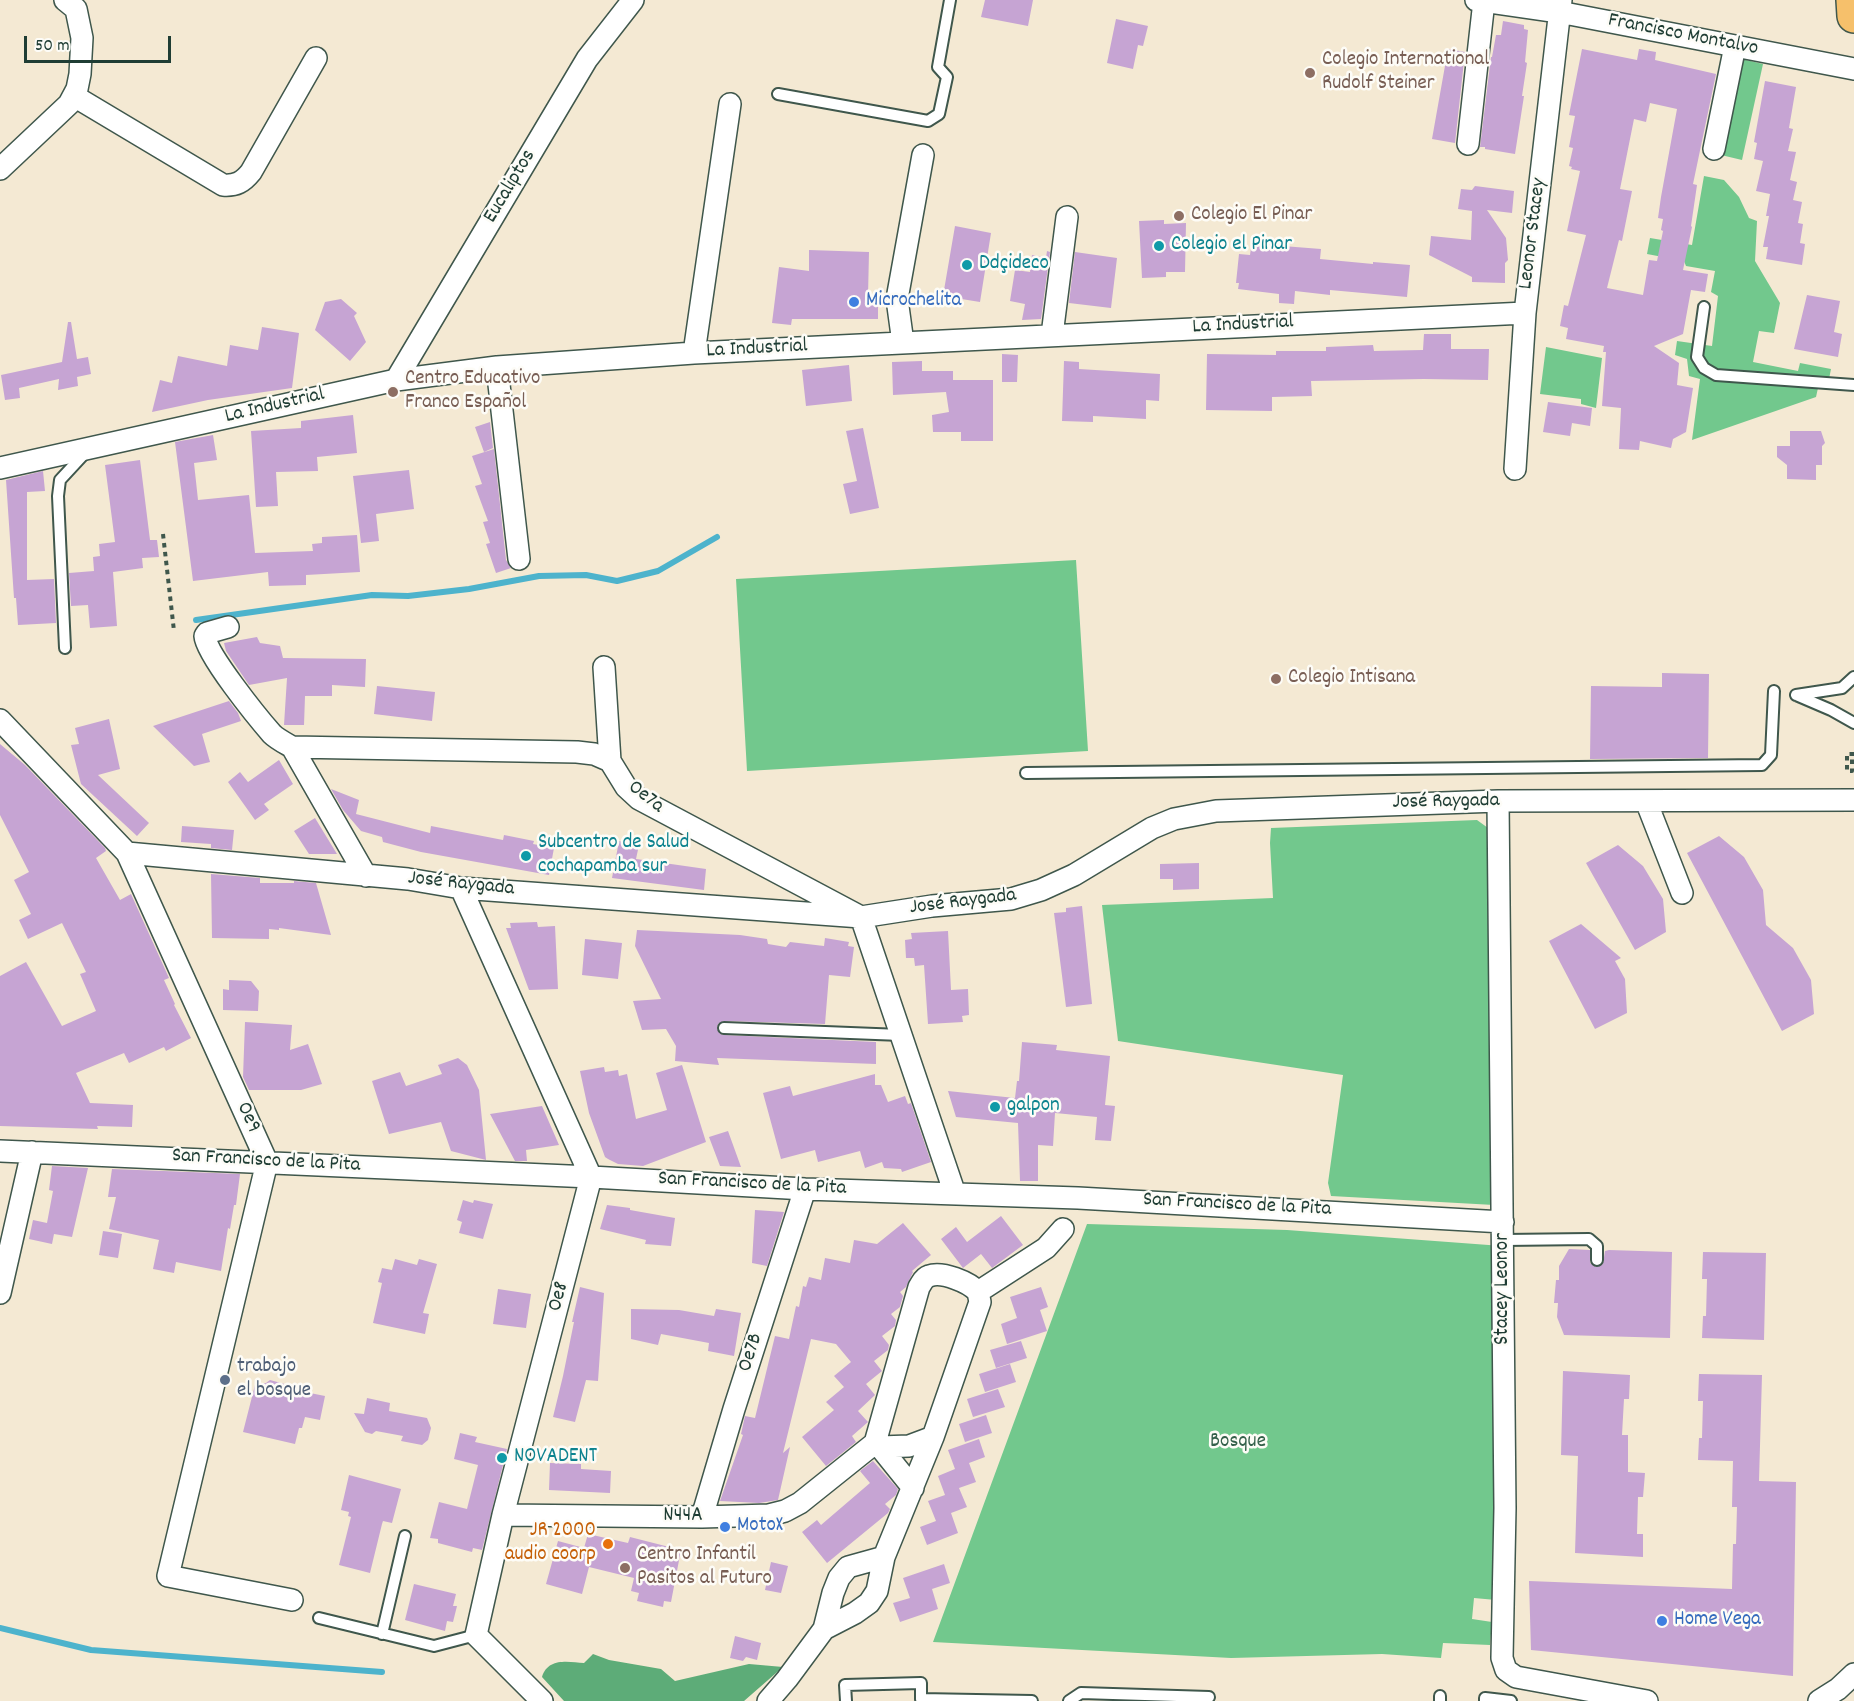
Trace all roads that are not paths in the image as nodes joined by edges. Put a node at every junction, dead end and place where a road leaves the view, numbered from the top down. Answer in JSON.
{"nodes":[{"id":1,"x":65,"y":0,"type":"edge"},
{"id":2,"x":633,"y":0,"type":"edge"},
{"id":3,"x":950,"y":0,"type":"edge"},
{"id":4,"x":1853,"y":0,"type":"edge"},
{"id":5,"x":1480,"y":1,"type":"edge"},
{"id":6,"x":1560,"y":6,"type":"edge"},
{"id":7,"x":1854,"y":16,"type":"edge"},
{"id":8,"x":1735,"y":46,"type":"junction"},
{"id":9,"x":316,"y":58,"type":"dead end"},
{"id":10,"x":1854,"y":69,"type":"edge"},
{"id":11,"x":778,"y":94,"type":"dead end"},
{"id":12,"x":74,"y":96,"type":"junction"},
{"id":13,"x":730,"y":104,"type":"dead end"},
{"id":14,"x":1468,"y":144,"type":"dead end"},
{"id":15,"x":1714,"y":149,"type":"dead end"},
{"id":16,"x":923,"y":155,"type":"dead end"},
{"id":17,"x":0,"y":169,"type":"edge"},
{"id":18,"x":1067,"y":217,"type":"dead end"},
{"id":19,"x":1704,"y":307,"type":"dead end"},
{"id":20,"x":1524,"y":313,"type":"junction"},
{"id":21,"x":1052,"y":335,"type":"junction"},
{"id":22,"x":903,"y":343,"type":"junction"},
{"id":23,"x":694,"y":354,"type":"junction"},
{"id":24,"x":497,"y":367,"type":"junction"},
{"id":25,"x":396,"y":380,"type":"junction"},
{"id":26,"x":1854,"y":385,"type":"edge"},
{"id":27,"x":90,"y":448,"type":"junction"},
{"id":28,"x":0,"y":468,"type":"edge"},
{"id":29,"x":1515,"y":469,"type":"dead end"},
{"id":30,"x":519,"y":559,"type":"dead end"},
{"id":31,"x":228,"y":627,"type":"dead end"},
{"id":32,"x":65,"y":648,"type":"dead end"},
{"id":33,"x":604,"y":667,"type":"dead end"},
{"id":34,"x":1854,"y":677,"type":"edge"},
{"id":35,"x":1774,"y":691,"type":"dead end"},
{"id":36,"x":0,"y":720,"type":"edge"},
{"id":37,"x":1854,"y":723,"type":"edge"},
{"id":38,"x":292,"y":747,"type":"junction"},
{"id":39,"x":610,"y":761,"type":"junction"},
{"id":40,"x":1026,"y":773,"type":"dead end"},
{"id":41,"x":1854,"y":800,"type":"edge"},
{"id":42,"x":1498,"y":801,"type":"junction"},
{"id":43,"x":1646,"y":801,"type":"junction"},
{"id":44,"x":127,"y":853,"type":"junction"},
{"id":45,"x":366,"y":876,"type":"junction"},
{"id":46,"x":461,"y":888,"type":"junction"},
{"id":47,"x":1682,"y":893,"type":"dead end"},
{"id":48,"x":861,"y":916,"type":"junction"},
{"id":49,"x":724,"y":1028,"type":"dead end"},
{"id":50,"x":901,"y":1035,"type":"junction"},
{"id":51,"x":0,"y":1151,"type":"edge"},
{"id":52,"x":32,"y":1152,"type":"junction"},
{"id":53,"x":267,"y":1162,"type":"junction"},
{"id":54,"x":591,"y":1177,"type":"junction"},
{"id":55,"x":805,"y":1189,"type":"junction"},
{"id":56,"x":955,"y":1194,"type":"junction"},
{"id":57,"x":1063,"y":1229,"type":"dead end"},
{"id":58,"x":1504,"y":1231,"type":"junction"},
{"id":59,"x":1597,"y":1260,"type":"dead end"},
{"id":60,"x":978,"y":1292,"type":"junction"},
{"id":61,"x":0,"y":1293,"type":"edge"},
{"id":62,"x":933,"y":1437,"type":"junction"},
{"id":63,"x":878,"y":1445,"type":"junction"},
{"id":64,"x":913,"y":1488,"type":"junction"},
{"id":65,"x":504,"y":1515,"type":"junction"},
{"id":66,"x":702,"y":1517,"type":"junction"},
{"id":67,"x":405,"y":1536,"type":"dead end"},
{"id":68,"x":884,"y":1557,"type":"junction"},
{"id":69,"x":292,"y":1600,"type":"dead end"},
{"id":70,"x":319,"y":1618,"type":"dead end"},
{"id":71,"x":824,"y":1629,"type":"junction"},
{"id":72,"x":382,"y":1634,"type":"junction"},
{"id":73,"x":476,"y":1635,"type":"junction"},
{"id":74,"x":1854,"y":1674,"type":"edge"},
{"id":75,"x":1209,"y":1697,"type":"dead end"},
{"id":76,"x":1607,"y":1698,"type":"edge"},
{"id":77,"x":1639,"y":1700,"type":"edge"},
{"id":78,"x":542,"y":1701,"type":"edge"},
{"id":79,"x":768,"y":1701,"type":"edge"},
{"id":80,"x":846,"y":1701,"type":"edge"},
{"id":81,"x":1032,"y":1701,"type":"edge"},
{"id":82,"x":1069,"y":1701,"type":"edge"},
{"id":83,"x":1485,"y":1701,"type":"edge"},
{"id":84,"x":1510,"y":1701,"type":"edge"},
{"id":85,"x":1819,"y":1701,"type":"edge"}],
"edges":[{"from":1,"to":12,"type":"street"},
{"from":2,"to":25,"type":"street","name":"Eucaliptos"},
{"from":3,"to":11,"type":"lane"},
{"from":4,"to":7,"type":"main road"},
{"from":5,"to":6,"type":"street","name":"Francisco Montalvo"},
{"from":5,"to":14,"type":"street"},
{"from":6,"to":8,"type":"street","name":"Francisco Montalvo"},
{"from":6,"to":20,"type":"street","name":"Leonor Stacey"},
{"from":8,"to":10,"type":"street","name":"Francisco Montalvo"},
{"from":8,"to":15,"type":"street"},
{"from":9,"to":12,"type":"street"},
{"from":12,"to":17,"type":"street"},
{"from":13,"to":23,"type":"street"},
{"from":16,"to":22,"type":"street"},
{"from":18,"to":21,"type":"street"},
{"from":19,"to":26,"type":"lane"},
{"from":20,"to":21,"type":"street","name":"La Industrial"},
{"from":20,"to":29,"type":"street","name":"Leonor Stacey"},
{"from":21,"to":22,"type":"street","name":"La Industrial"},
{"from":22,"to":23,"type":"street","name":"La Industrial"},
{"from":23,"to":24,"type":"street","name":"La Industrial"},
{"from":24,"to":25,"type":"street","name":"La Industrial"},
{"from":24,"to":30,"type":"street"},
{"from":25,"to":27,"type":"street","name":"La Industrial"},
{"from":27,"to":28,"type":"street","name":"La Industrial"},
{"from":27,"to":32,"type":"lane"},
{"from":31,"to":38,"type":"street"},
{"from":33,"to":39,"type":"street"},
{"from":34,"to":37,"type":"lane"},
{"from":35,"to":40,"type":"lane"},
{"from":36,"to":44,"type":"street","name":"Oe9"},
{"from":38,"to":39,"type":"street","name":"Oe7a"},
{"from":38,"to":45,"type":"street"},
{"from":39,"to":48,"type":"street","name":"Oe7a"},
{"from":41,"to":43,"type":"street","name":"José Raygada"},
{"from":42,"to":43,"type":"street","name":"José Raygada"},
{"from":42,"to":48,"type":"street","name":"José Raygada"},
{"from":42,"to":58,"type":"street","name":"Stacey Leonor"},
{"from":43,"to":47,"type":"street"},
{"from":44,"to":45,"type":"street","name":"José Raygada"},
{"from":44,"to":53,"type":"street","name":"Oe9"},
{"from":45,"to":46,"type":"street","name":"José Raygada"},
{"from":46,"to":48,"type":"street","name":"José Raygada"},
{"from":46,"to":54,"type":"street"},
{"from":48,"to":50,"type":"street"},
{"from":49,"to":50,"type":"lane"},
{"from":50,"to":56,"type":"street"},
{"from":51,"to":52,"type":"street","name":"San Francisco de la Pita"},
{"from":52,"to":53,"type":"street","name":"San Francisco de la Pita"},
{"from":52,"to":61,"type":"street"},
{"from":53,"to":54,"type":"street","name":"San Francisco de la Pita"},
{"from":53,"to":69,"type":"street"},
{"from":54,"to":55,"type":"street","name":"San Francisco de la Pita"},
{"from":54,"to":65,"type":"street","name":"Oe8"},
{"from":55,"to":56,"type":"street","name":"San Francisco de la Pita"},
{"from":55,"to":66,"type":"street","name":"Oe7B"},
{"from":56,"to":58,"type":"street","name":"San Francisco de la Pita"},
{"from":57,"to":60,"type":"street"},
{"from":58,"to":59,"type":"lane"},
{"from":58,"to":76,"type":"street","name":"Stacey Leonor"},
{"from":60,"to":62,"type":"street"},
{"from":60,"to":63,"type":"street"},
{"from":62,"to":63,"type":"street"},
{"from":62,"to":64,"type":"street"},
{"from":63,"to":64,"type":"street"},
{"from":63,"to":66,"type":"street","name":"N44A"},
{"from":64,"to":68,"type":"street"},
{"from":65,"to":66,"type":"street","name":"N44A"},
{"from":65,"to":73,"type":"street","name":"Oe8"},
{"from":67,"to":72,"type":"lane"},
{"from":68,"to":71,"type":"street"},
{"from":68,"to":71,"type":"street"},
{"from":70,"to":72,"type":"lane"},
{"from":71,"to":79,"type":"street"},
{"from":72,"to":73,"type":"lane"},
{"from":73,"to":78,"type":"street"},
{"from":74,"to":85,"type":"street"},
{"from":75,"to":82,"type":"lane"},
{"from":76,"to":77,"type":"street","name":"Stacey Leonor"},
{"from":80,"to":81,"type":"lane"},
{"from":83,"to":84,"type":"lane"}]}
